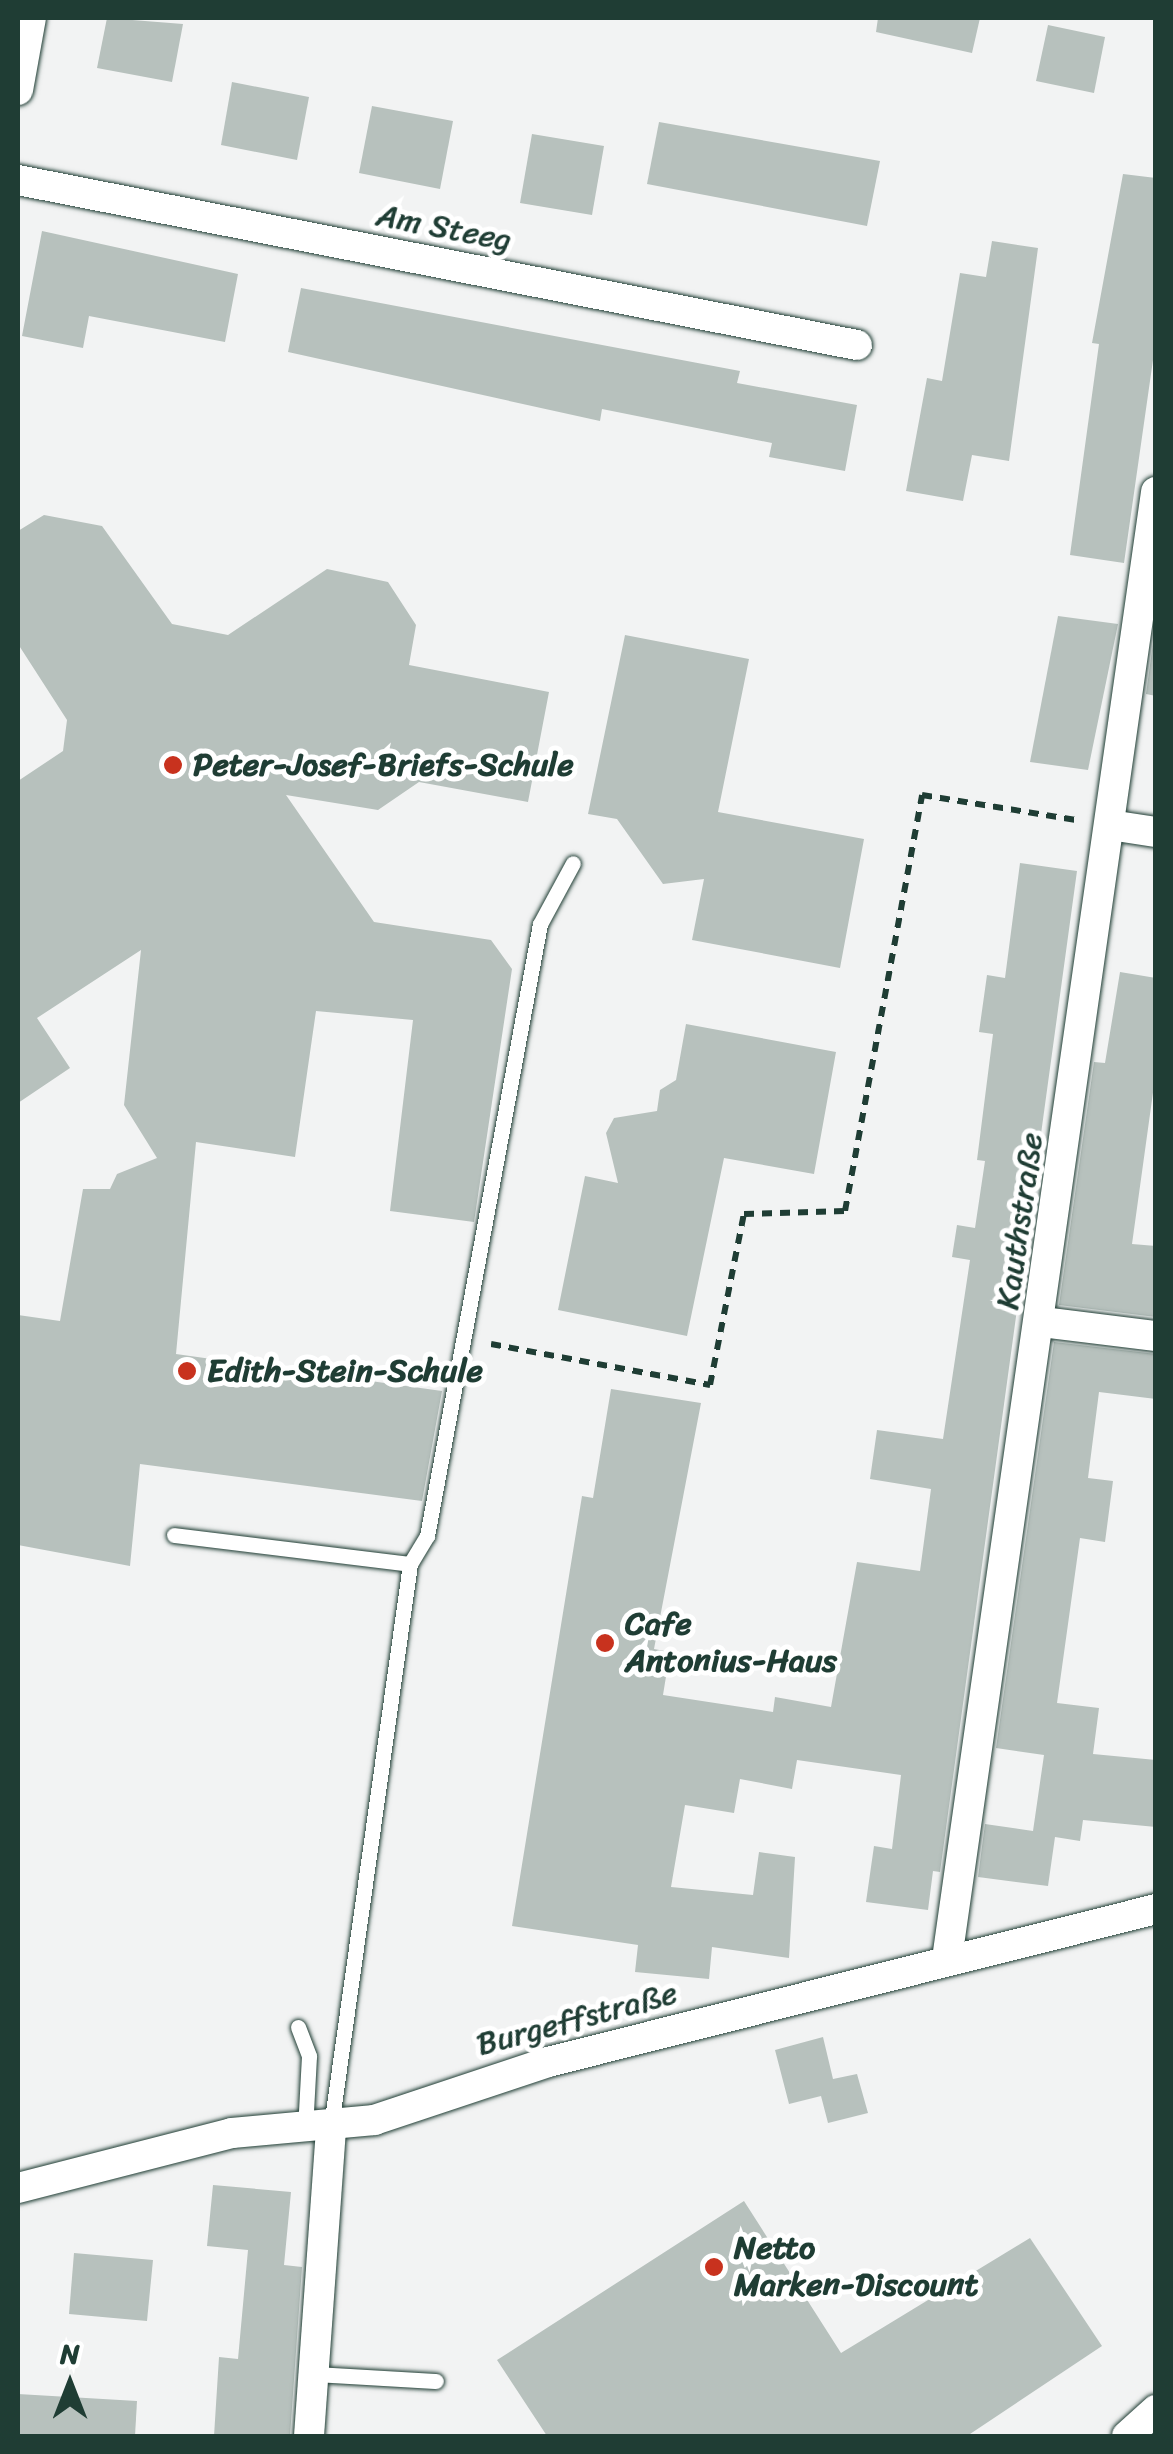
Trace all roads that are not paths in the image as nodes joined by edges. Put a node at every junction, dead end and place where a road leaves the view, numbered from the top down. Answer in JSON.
{"nodes":[{"id":1,"x":31,"y":18,"type":"edge"},
{"id":2,"x":18,"y":90,"type":"edge"},
{"id":3,"x":18,"y":180,"type":"edge"},
{"id":4,"x":857,"y":344,"type":"dead end"},
{"id":5,"x":1156,"y":492,"type":"edge"},
{"id":6,"x":1110,"y":825,"type":"junction"},
{"id":7,"x":1156,"y":832,"type":"edge"},
{"id":8,"x":573,"y":863,"type":"dead end"},
{"id":9,"x":1042,"y":1322,"type":"junction"},
{"id":10,"x":1156,"y":1336,"type":"edge"},
{"id":11,"x":174,"y":1535,"type":"dead end"},
{"id":12,"x":410,"y":1564,"type":"junction"},
{"id":13,"x":1156,"y":1909,"type":"edge"},
{"id":14,"x":947,"y":1959,"type":"junction"},
{"id":15,"x":298,"y":2027,"type":"dead end"},
{"id":16,"x":318,"y":2127,"type":"junction"},
{"id":17,"x":18,"y":2188,"type":"edge"},
{"id":18,"x":314,"y":2374,"type":"junction"},
{"id":19,"x":436,"y":2381,"type":"dead end"},
{"id":20,"x":1156,"y":2410,"type":"edge"},
{"id":21,"x":309,"y":2436,"type":"edge"},
{"id":22,"x":1127,"y":2436,"type":"edge"}],
"edges":[{"from":1,"to":2,"type":"street"},
{"from":3,"to":4,"type":"street","name":"Am Steeg"},
{"from":5,"to":6,"type":"street","name":"Kauthstraße"},
{"from":6,"to":7,"type":"street"},
{"from":6,"to":9,"type":"street","name":"Kauthstraße"},
{"from":8,"to":12,"type":"lane"},
{"from":9,"to":10,"type":"street"},
{"from":9,"to":14,"type":"street","name":"Kauthstraße"},
{"from":11,"to":12,"type":"lane"},
{"from":12,"to":16,"type":"lane"},
{"from":13,"to":14,"type":"street","name":"Burgeffstraße"},
{"from":14,"to":16,"type":"street","name":"Burgeffstraße"},
{"from":15,"to":16,"type":"lane"},
{"from":16,"to":17,"type":"street","name":"Burgeffstraße"},
{"from":16,"to":18,"type":"street"},
{"from":18,"to":19,"type":"lane"},
{"from":18,"to":21,"type":"street"},
{"from":20,"to":22,"type":"street"}]}
